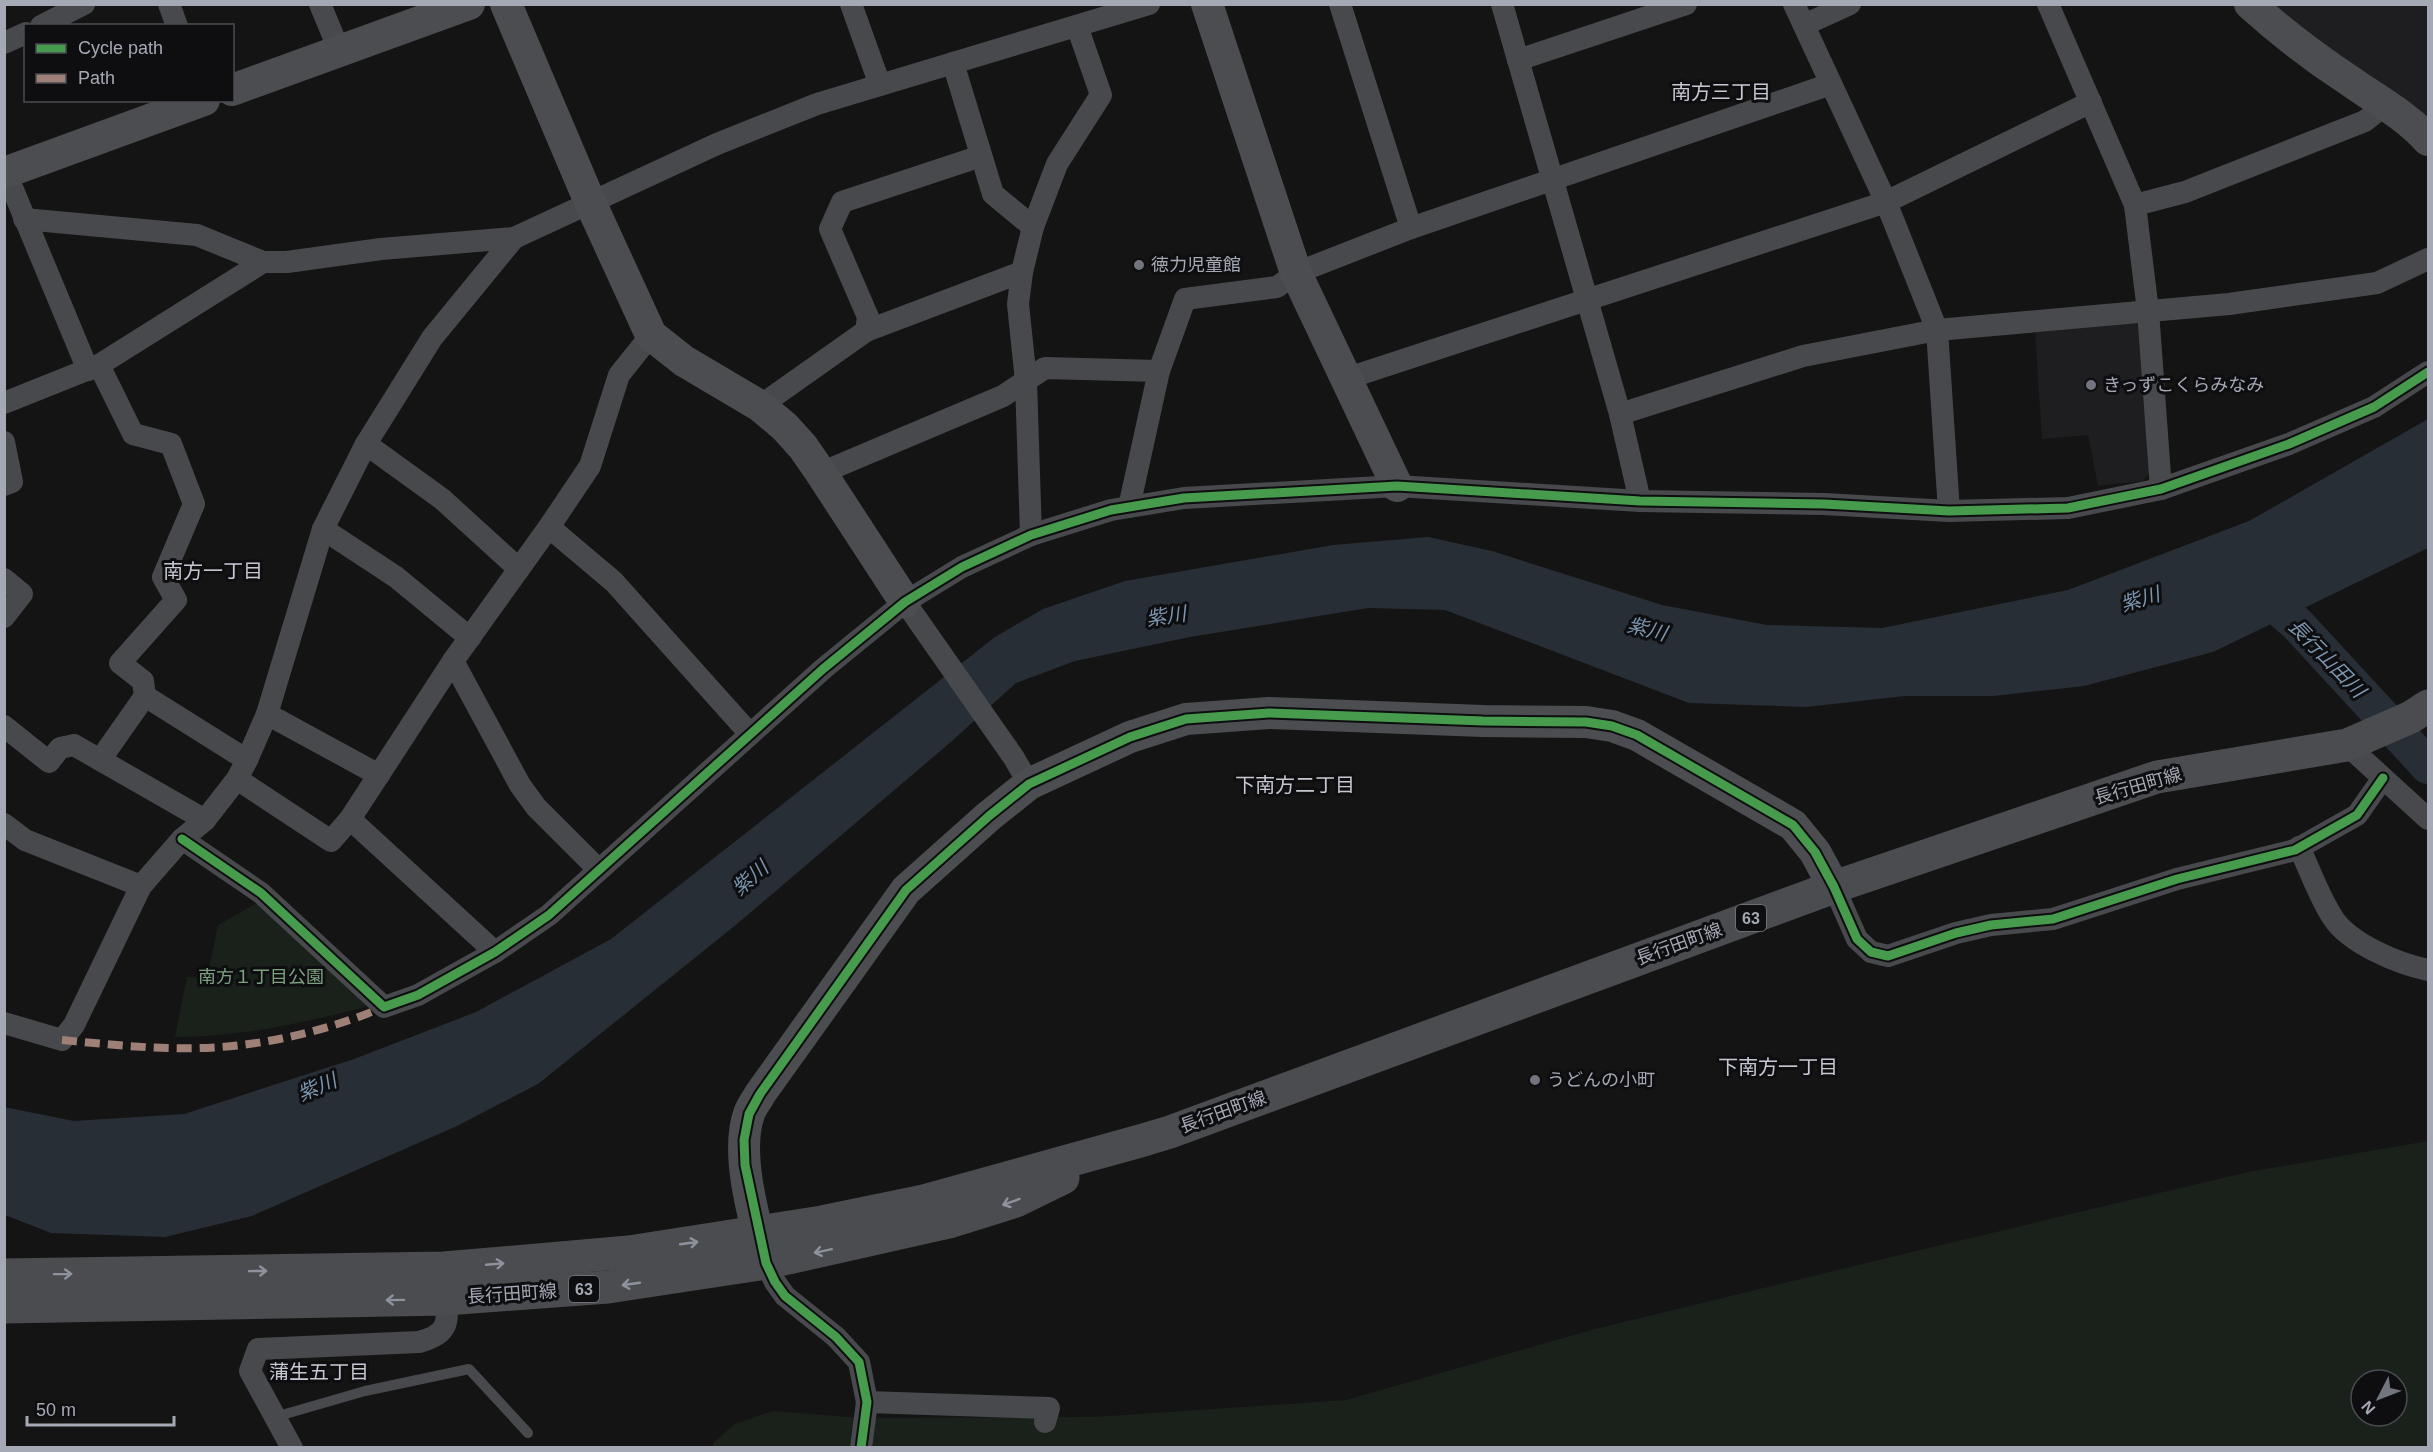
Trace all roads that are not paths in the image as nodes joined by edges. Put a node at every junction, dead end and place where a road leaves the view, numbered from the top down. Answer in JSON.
{"nodes":[{"id":1,"x":84,"y":4,"type":"edge"},
{"id":2,"x":169,"y":4,"type":"edge"},
{"id":3,"x":320,"y":4,"type":"edge"},
{"id":4,"x":470,"y":4,"type":"edge"},
{"id":5,"x":506,"y":4,"type":"edge"},
{"id":6,"x":851,"y":4,"type":"edge"},
{"id":7,"x":1149,"y":4,"type":"edge"},
{"id":8,"x":1207,"y":4,"type":"edge"},
{"id":9,"x":1340,"y":4,"type":"edge"},
{"id":10,"x":1502,"y":4,"type":"edge"},
{"id":11,"x":1686,"y":4,"type":"edge"},
{"id":12,"x":1794,"y":4,"type":"edge"},
{"id":13,"x":1850,"y":4,"type":"edge"},
{"id":14,"x":2048,"y":4,"type":"edge"},
{"id":15,"x":2250,"y":4,"type":"edge"},
{"id":16,"x":44,"y":24,"type":"edge"},
{"id":17,"x":176,"y":24,"type":"edge"},
{"id":18,"x":1804,"y":25,"type":"junction"},
{"id":19,"x":1077,"y":26,"type":"junction"},
{"id":20,"x":24,"y":34,"type":"edge"},
{"id":21,"x":4,"y":43,"type":"edge"},
{"id":22,"x":339,"y":50,"type":"junction"},
{"id":23,"x":1518,"y":60,"type":"junction"},
{"id":24,"x":953,"y":63,"type":"junction"},
{"id":25,"x":1831,"y":84,"type":"junction"},
{"id":26,"x":880,"y":85,"type":"junction"},
{"id":27,"x":234,"y":89,"type":"edge"},
{"id":28,"x":199,"y":102,"type":"edge"},
{"id":29,"x":2091,"y":102,"type":"junction"},
{"id":30,"x":2385,"y":105,"type":"junction"},
{"id":31,"x":2428,"y":140,"type":"edge"},
{"id":32,"x":981,"y":156,"type":"junction"},
{"id":33,"x":5,"y":173,"type":"edge"},
{"id":34,"x":1553,"y":179,"type":"junction"},
{"id":35,"x":590,"y":202,"type":"junction"},
{"id":36,"x":1886,"y":202,"type":"junction"},
{"id":37,"x":2135,"y":205,"type":"junction"},
{"id":38,"x":24,"y":219,"type":"junction"},
{"id":39,"x":1033,"y":227,"type":"junction"},
{"id":40,"x":1411,"y":228,"type":"junction"},
{"id":41,"x":514,"y":238,"type":"junction"},
{"id":42,"x":2428,"y":259,"type":"edge"},
{"id":43,"x":263,"y":262,"type":"junction"},
{"id":44,"x":1022,"y":272,"type":"junction"},
{"id":45,"x":1296,"y":273,"type":"junction"},
{"id":46,"x":1587,"y":298,"type":"junction"},
{"id":47,"x":2148,"y":311,"type":"junction"},
{"id":48,"x":1937,"y":330,"type":"junction"},
{"id":49,"x":866,"y":331,"type":"junction"},
{"id":50,"x":651,"y":335,"type":"junction"},
{"id":51,"x":94,"y":368,"type":"junction"},
{"id":52,"x":1159,"y":371,"type":"junction"},
{"id":53,"x":2428,"y":372,"type":"edge"},
{"id":54,"x":1346,"y":379,"type":"junction"},
{"id":55,"x":1026,"y":381,"type":"junction"},
{"id":56,"x":4,"y":403,"type":"edge"},
{"id":57,"x":760,"y":406,"type":"junction"},
{"id":58,"x":1620,"y":414,"type":"junction"},
{"id":59,"x":4,"y":442,"type":"edge"},
{"id":60,"x":366,"y":444,"type":"junction"},
{"id":61,"x":821,"y":472,"type":"junction"},
{"id":62,"x":4,"y":485,"type":"edge"},
{"id":63,"x":1397,"y":486,"type":"junction"},
{"id":64,"x":2161,"y":489,"type":"junction"},
{"id":65,"x":1640,"y":501,"type":"junction"},
{"id":66,"x":1130,"y":507,"type":"junction"},
{"id":67,"x":1949,"y":511,"type":"junction"},
{"id":68,"x":549,"y":527,"type":"junction"},
{"id":69,"x":323,"y":528,"type":"junction"},
{"id":70,"x":1031,"y":535,"type":"junction"},
{"id":71,"x":519,"y":569,"type":"junction"},
{"id":72,"x":4,"y":579,"type":"edge"},
{"id":73,"x":905,"y":602,"type":"junction"},
{"id":74,"x":4,"y":617,"type":"edge"},
{"id":75,"x":470,"y":638,"type":"junction"},
{"id":76,"x":453,"y":661,"type":"junction"},
{"id":77,"x":145,"y":696,"type":"junction"},
{"id":78,"x":2420,"y":712,"type":"edge"},
{"id":79,"x":267,"y":714,"type":"junction"},
{"id":80,"x":4,"y":726,"type":"edge"},
{"id":81,"x":750,"y":734,"type":"junction"},
{"id":82,"x":2360,"y":740,"type":"junction"},
{"id":83,"x":100,"y":760,"type":"junction"},
{"id":84,"x":242,"y":770,"type":"junction"},
{"id":85,"x":379,"y":775,"type":"junction"},
{"id":86,"x":2383,"y":778,"type":"junction"},
{"id":87,"x":1029,"y":784,"type":"junction"},
{"id":88,"x":350,"y":819,"type":"junction"},
{"id":89,"x":2428,"y":819,"type":"edge"},
{"id":90,"x":205,"y":820,"type":"junction"},
{"id":91,"x":4,"y":824,"type":"edge"},
{"id":92,"x":182,"y":839,"type":"junction"},
{"id":93,"x":2299,"y":847,"type":"junction"},
{"id":94,"x":599,"y":870,"type":"junction"},
{"id":95,"x":141,"y":886,"type":"junction"},
{"id":96,"x":1834,"y":887,"type":"junction"},
{"id":97,"x":495,"y":952,"type":"junction"},
{"id":98,"x":2428,"y":970,"type":"edge"},
{"id":99,"x":4,"y":1023,"type":"edge"},
{"id":100,"x":762,"y":1248,"type":"junction"},
{"id":101,"x":4,"y":1275,"type":"edge"},
{"id":102,"x":445,"y":1283,"type":"junction"},
{"id":103,"x":4,"y":1307,"type":"edge"},
{"id":104,"x":867,"y":1402,"type":"junction"},
{"id":105,"x":274,"y":1417,"type":"junction"},
{"id":106,"x":1045,"y":1422,"type":"dead end"},
{"id":107,"x":528,"y":1433,"type":"dead end"},
{"id":108,"x":292,"y":1448,"type":"edge"},
{"id":109,"x":861,"y":1448,"type":"edge"}],
"edges":[{"from":1,"to":16,"type":"street"},
{"from":2,"to":17,"type":"street"},
{"from":3,"to":22,"type":"street"},
{"from":4,"to":22,"type":"street"},
{"from":5,"to":35,"type":"street"},
{"from":6,"to":26,"type":"street"},
{"from":7,"to":19,"type":"street"},
{"from":8,"to":45,"type":"street"},
{"from":9,"to":40,"type":"street"},
{"from":10,"to":23,"type":"street"},
{"from":11,"to":23,"type":"street"},
{"from":12,"to":18,"type":"street"},
{"from":13,"to":18,"type":"street"},
{"from":14,"to":29,"type":"street"},
{"from":15,"to":30,"type":"street"},
{"from":18,"to":25,"type":"street"},
{"from":19,"to":24,"type":"street"},
{"from":19,"to":39,"type":"street"},
{"from":20,"to":21,"type":"street"},
{"from":22,"to":27,"type":"street"},
{"from":23,"to":34,"type":"street"},
{"from":24,"to":26,"type":"street"},
{"from":24,"to":32,"type":"street"},
{"from":25,"to":34,"type":"street"},
{"from":25,"to":36,"type":"street"},
{"from":26,"to":35,"type":"street"},
{"from":28,"to":33,"type":"street"},
{"from":29,"to":36,"type":"street"},
{"from":29,"to":37,"type":"street"},
{"from":30,"to":31,"type":"street"},
{"from":30,"to":37,"type":"street"},
{"from":32,"to":39,"type":"street"},
{"from":32,"to":49,"type":"street"},
{"from":33,"to":38,"type":"street"},
{"from":34,"to":40,"type":"street"},
{"from":34,"to":46,"type":"street"},
{"from":35,"to":41,"type":"street"},
{"from":35,"to":50,"type":"street"},
{"from":36,"to":46,"type":"street"},
{"from":36,"to":48,"type":"street"},
{"from":37,"to":47,"type":"street"},
{"from":38,"to":43,"type":"street"},
{"from":38,"to":51,"type":"street"},
{"from":39,"to":44,"type":"street"},
{"from":40,"to":45,"type":"street"},
{"from":41,"to":43,"type":"street"},
{"from":41,"to":60,"type":"street"},
{"from":42,"to":47,"type":"street"},
{"from":43,"to":51,"type":"street"},
{"from":44,"to":49,"type":"street"},
{"from":44,"to":55,"type":"street"},
{"from":45,"to":52,"type":"street"},
{"from":45,"to":54,"type":"street"},
{"from":46,"to":54,"type":"street"},
{"from":46,"to":58,"type":"street"},
{"from":47,"to":48,"type":"street"},
{"from":47,"to":64,"type":"street"},
{"from":48,"to":58,"type":"street"},
{"from":48,"to":67,"type":"street"},
{"from":49,"to":57,"type":"street"},
{"from":50,"to":57,"type":"street"},
{"from":50,"to":68,"type":"street"},
{"from":51,"to":56,"type":"street"},
{"from":51,"to":77,"type":"street"},
{"from":52,"to":55,"type":"street"},
{"from":52,"to":66,"type":"street"},
{"from":53,"to":64,"type":"street"},
{"from":54,"to":63,"type":"street"},
{"from":55,"to":61,"type":"street"},
{"from":55,"to":70,"type":"street"},
{"from":57,"to":61,"type":"street"},
{"from":58,"to":65,"type":"street"},
{"from":59,"to":62,"type":"street"},
{"from":60,"to":69,"type":"street"},
{"from":60,"to":71,"type":"street"},
{"from":61,"to":73,"type":"street"},
{"from":63,"to":65,"type":"street"},
{"from":63,"to":66,"type":"street"},
{"from":64,"to":67,"type":"street"},
{"from":65,"to":67,"type":"street"},
{"from":66,"to":70,"type":"street"},
{"from":68,"to":71,"type":"street"},
{"from":68,"to":81,"type":"street"},
{"from":69,"to":75,"type":"street"},
{"from":69,"to":79,"type":"street"},
{"from":70,"to":73,"type":"street"},
{"from":71,"to":75,"type":"street"},
{"from":72,"to":74,"type":"street"},
{"from":73,"to":81,"type":"street"},
{"from":73,"to":87,"type":"street"},
{"from":75,"to":76,"type":"street"},
{"from":76,"to":85,"type":"street"},
{"from":76,"to":94,"type":"street"},
{"from":77,"to":83,"type":"street"},
{"from":77,"to":84,"type":"street"},
{"from":78,"to":82,"type":"main road","name":"長行田町線","number":"63"},
{"from":79,"to":84,"type":"street"},
{"from":79,"to":85,"type":"street"},
{"from":80,"to":83,"type":"street"},
{"from":81,"to":94,"type":"street"},
{"from":82,"to":86,"type":"street"},
{"from":82,"to":96,"type":"main road","name":"長行田町線","number":"63"},
{"from":83,"to":90,"type":"street"},
{"from":84,"to":88,"type":"street"},
{"from":84,"to":90,"type":"street"},
{"from":85,"to":88,"type":"street"},
{"from":86,"to":89,"type":"street"},
{"from":86,"to":93,"type":"street"},
{"from":87,"to":96,"type":"street"},
{"from":87,"to":100,"type":"street"},
{"from":88,"to":97,"type":"street"},
{"from":90,"to":92,"type":"street"},
{"from":91,"to":95,"type":"street"},
{"from":92,"to":95,"type":"street"},
{"from":92,"to":97,"type":"street"},
{"from":93,"to":96,"type":"street"},
{"from":93,"to":98,"type":"street"},
{"from":94,"to":97,"type":"street"},
{"from":95,"to":99,"type":"street"},
{"from":96,"to":100,"type":"main road","name":"長行田町線","number":"63"},
{"from":100,"to":102,"type":"main road","name":"長行田町線","number":"63"},
{"from":100,"to":104,"type":"street"},
{"from":101,"to":102,"type":"main road","name":"長行田町線","number":"63","one_way":true},
{"from":102,"to":103,"type":"main road","name":"長行田町線","number":"63","one_way":true},
{"from":102,"to":105,"type":"street"},
{"from":104,"to":106,"type":"street"},
{"from":104,"to":109,"type":"street"},
{"from":105,"to":107,"type":"lane"},
{"from":105,"to":108,"type":"street"}]}
